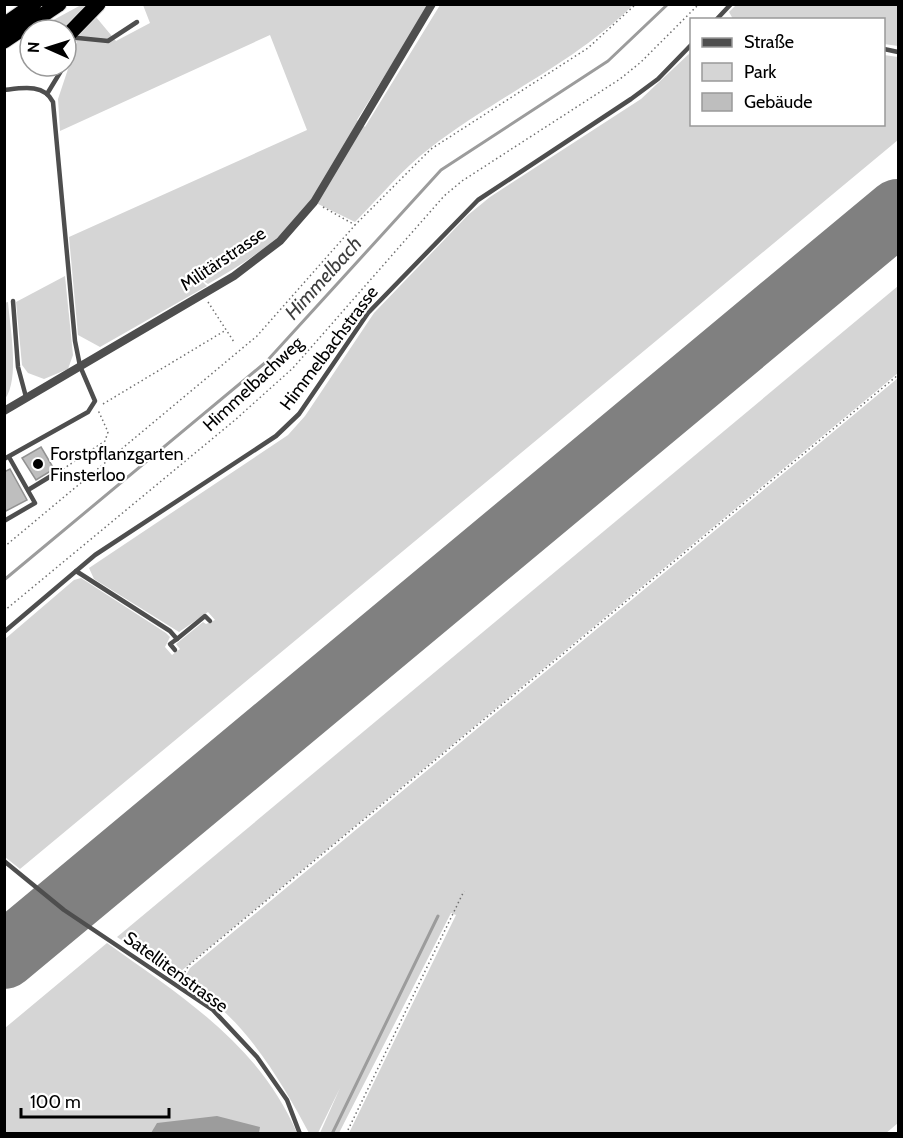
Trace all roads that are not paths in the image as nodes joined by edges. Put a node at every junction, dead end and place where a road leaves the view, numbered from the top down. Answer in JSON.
{"nodes":[{"id":1,"x":34,"y":4,"type":"edge"},
{"id":2,"x":58,"y":4,"type":"edge"},
{"id":3,"x":98,"y":4,"type":"edge"},
{"id":4,"x":432,"y":4,"type":"edge"},
{"id":5,"x":731,"y":4,"type":"edge"},
{"id":6,"x":718,"y":18,"type":"edge"},
{"id":7,"x":137,"y":22,"type":"dead end"},
{"id":8,"x":78,"y":25,"type":"edge"},
{"id":9,"x":6,"y":35,"type":"edge"},
{"id":10,"x":78,"y":38,"type":"edge"},
{"id":11,"x":690,"y":47,"type":"edge"},
{"id":12,"x":57,"y":78,"type":"edge"},
{"id":13,"x":4,"y":90,"type":"edge"},
{"id":14,"x":48,"y":94,"type":"junction"},
{"id":15,"x":13,"y":301,"type":"dead end"},
{"id":16,"x":80,"y":366,"type":"junction"},
{"id":17,"x":26,"y":397,"type":"junction"},
{"id":18,"x":4,"y":411,"type":"edge"},
{"id":19,"x":7,"y":458,"type":"edge"},
{"id":20,"x":57,"y":473,"type":"road end"},
{"id":21,"x":28,"y":490,"type":"junction"},
{"id":22,"x":4,"y":520,"type":"edge"},
{"id":23,"x":76,"y":571,"type":"junction"},
{"id":24,"x":210,"y":621,"type":"dead end"},
{"id":25,"x":4,"y":632,"type":"edge"},
{"id":26,"x":177,"y":639,"type":"junction"},
{"id":27,"x":175,"y":650,"type":"dead end"},
{"id":28,"x":4,"y":861,"type":"edge"},
{"id":29,"x":300,"y":1134,"type":"edge"}],
"edges":[{"from":1,"to":9,"type":"highway"},
{"from":2,"to":9,"type":"highway"},
{"from":3,"to":8,"type":"highway"},
{"from":4,"to":16,"type":"street","name":"Militärstrasse"},
{"from":5,"to":6,"type":"lane"},
{"from":7,"to":10,"type":"lane"},
{"from":11,"to":23,"type":"lane","name":"Himmelbachstrasse"},
{"from":12,"to":14,"type":"lane"},
{"from":13,"to":14,"type":"lane"},
{"from":14,"to":16,"type":"lane"},
{"from":15,"to":17,"type":"lane"},
{"from":16,"to":17,"type":"street","name":"Militärstrasse"},
{"from":16,"to":19,"type":"lane"},
{"from":17,"to":18,"type":"street","name":"Militärstrasse"},
{"from":19,"to":21,"type":"lane"},
{"from":20,"to":21,"type":"lane"},
{"from":21,"to":22,"type":"lane"},
{"from":23,"to":25,"type":"lane","name":"Himmelbachstrasse"},
{"from":23,"to":26,"type":"lane"},
{"from":24,"to":26,"type":"lane"},
{"from":26,"to":27,"type":"lane"},
{"from":28,"to":29,"type":"lane","name":"Satellitenstrasse"}]}
